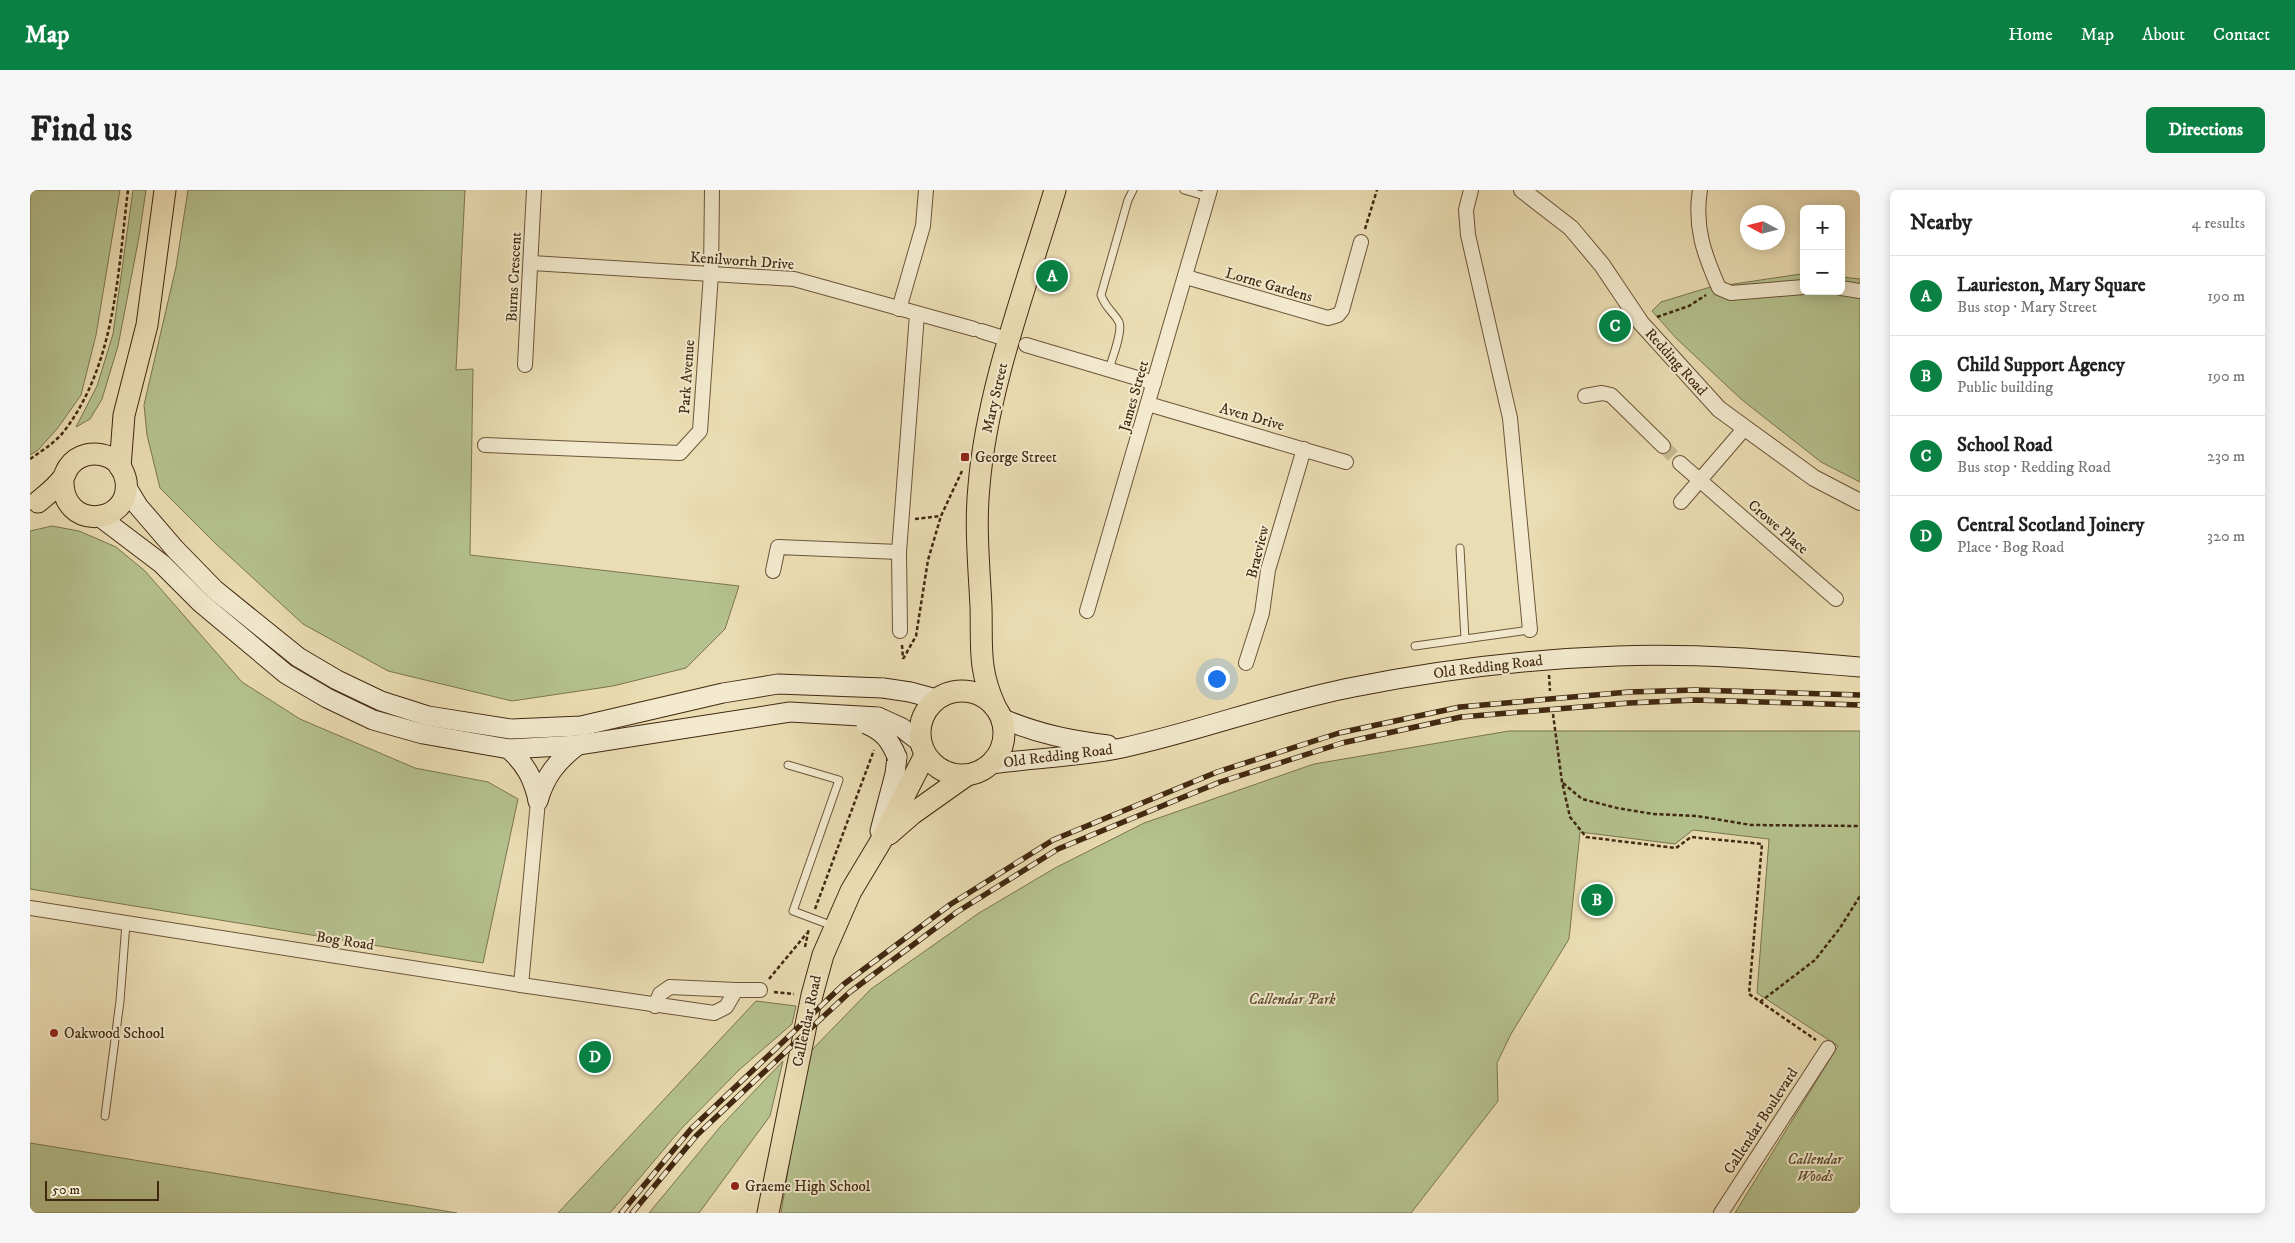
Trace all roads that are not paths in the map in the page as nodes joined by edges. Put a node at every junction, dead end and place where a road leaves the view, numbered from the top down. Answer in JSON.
{"nodes":[{"id":1,"x":165,"y":190,"type":"edge"},
{"id":2,"x":534,"y":190,"type":"edge"},
{"id":3,"x":712,"y":190,"type":"edge"},
{"id":4,"x":926,"y":190,"type":"edge"},
{"id":5,"x":1055,"y":190,"type":"edge"},
{"id":6,"x":1133,"y":190,"type":"edge"},
{"id":7,"x":1184,"y":190,"type":"edge"},
{"id":8,"x":1471,"y":190,"type":"edge"},
{"id":9,"x":1522,"y":190,"type":"edge"},
{"id":10,"x":1700,"y":190,"type":"edge"},
{"id":11,"x":1209,"y":193,"type":"edge"},
{"id":12,"x":1362,"y":242,"type":"road end"},
{"id":13,"x":532,"y":263,"type":"junction"},
{"id":14,"x":711,"y":274,"type":"junction"},
{"id":15,"x":1186,"y":278,"type":"junction"},
{"id":16,"x":1800,"y":287,"type":"edge"},
{"id":17,"x":1845,"y":289,"type":"edge"},
{"id":18,"x":1860,"y":291,"type":"edge"},
{"id":19,"x":899,"y":309,"type":"junction"},
{"id":20,"x":917,"y":314,"type":"junction"},
{"id":21,"x":1018,"y":342,"type":"junction"},
{"id":22,"x":525,"y":365,"type":"dead end"},
{"id":23,"x":1109,"y":369,"type":"junction"},
{"id":24,"x":1154,"y":382,"type":"junction"},
{"id":25,"x":1585,"y":396,"type":"dead end"},
{"id":26,"x":1148,"y":404,"type":"junction"},
{"id":27,"x":124,"y":415,"type":"junction"},
{"id":28,"x":1744,"y":428,"type":"junction"},
{"id":29,"x":485,"y":444,"type":"dead end"},
{"id":30,"x":1663,"y":446,"type":"tunnel mouth"},
{"id":31,"x":1304,"y":449,"type":"junction"},
{"id":32,"x":98,"y":454,"type":"junction"},
{"id":33,"x":1346,"y":462,"type":"dead end"},
{"id":34,"x":1680,"y":463,"type":"tunnel mouth"},
{"id":35,"x":123,"y":476,"type":"junction"},
{"id":36,"x":64,"y":478,"type":"junction"},
{"id":37,"x":1699,"y":481,"type":"junction"},
{"id":38,"x":1681,"y":502,"type":"dead end"},
{"id":39,"x":1860,"y":502,"type":"edge"},
{"id":40,"x":34,"y":504,"type":"edge"},
{"id":41,"x":75,"y":511,"type":"junction"},
{"id":42,"x":100,"y":517,"type":"junction"},
{"id":43,"x":1460,"y":548,"type":"dead end"},
{"id":44,"x":898,"y":552,"type":"junction"},
{"id":45,"x":773,"y":571,"type":"dead end"},
{"id":46,"x":1836,"y":599,"type":"dead end"},
{"id":47,"x":1087,"y":611,"type":"dead end"},
{"id":48,"x":1530,"y":630,"type":"joint"},
{"id":49,"x":900,"y":631,"type":"dead end"},
{"id":50,"x":1465,"y":639,"type":"junction"},
{"id":51,"x":980,"y":642,"type":"junction"},
{"id":52,"x":1416,"y":646,"type":"dead end"},
{"id":53,"x":1246,"y":663,"type":"dead end"},
{"id":54,"x":1860,"y":666,"type":"edge"},
{"id":55,"x":943,"y":695,"type":"junction"},
{"id":56,"x":999,"y":713,"type":"junction"},
{"id":57,"x":872,"y":720,"type":"junction"},
{"id":58,"x":578,"y":745,"type":"junction"},
{"id":59,"x":1124,"y":747,"type":"junction"},
{"id":60,"x":923,"y":748,"type":"junction"},
{"id":61,"x":509,"y":750,"type":"junction"},
{"id":62,"x":991,"y":764,"type":"junction"},
{"id":63,"x":788,"y":765,"type":"dead end"},
{"id":64,"x":966,"y":775,"type":"junction"},
{"id":65,"x":538,"y":802,"type":"junction"},
{"id":66,"x":881,"y":841,"type":"junction"},
{"id":67,"x":868,"y":863,"type":"junction"},
{"id":68,"x":30,"y":908,"type":"edge"},
{"id":69,"x":126,"y":923,"type":"junction"},
{"id":70,"x":835,"y":926,"type":"junction"},
{"id":71,"x":521,"y":985,"type":"junction"},
{"id":72,"x":736,"y":990,"type":"junction"},
{"id":73,"x":760,"y":990,"type":"road end"},
{"id":74,"x":655,"y":1006,"type":"junction"},
{"id":75,"x":1828,"y":1048,"type":"road end"},
{"id":76,"x":105,"y":1116,"type":"dead end"},
{"id":77,"x":768,"y":1213,"type":"edge"},
{"id":78,"x":1721,"y":1213,"type":"edge"}],
"edges":[{"from":1,"to":27,"type":"main road"},
{"from":2,"to":13,"type":"street","name":"Burns Crescent"},
{"from":3,"to":14,"type":"street","name":"Park Avenue"},
{"from":4,"to":19,"type":"street"},
{"from":5,"to":21,"type":"main road","name":"Mary Street"},
{"from":6,"to":23,"type":"lane"},
{"from":7,"to":11,"type":"lane"},
{"from":8,"to":48,"type":"street"},
{"from":9,"to":28,"type":"street","name":"Redding Road"},
{"from":10,"to":16,"type":"street"},
{"from":11,"to":15,"type":"street","name":"James Street"},
{"from":12,"to":15,"type":"street","name":"Lorne Gardens"},
{"from":13,"to":14,"type":"street","name":"Kenilworth Drive"},
{"from":13,"to":22,"type":"street","name":"Burns Crescent"},
{"from":14,"to":19,"type":"street","name":"Kenilworth Drive"},
{"from":14,"to":29,"type":"street","name":"Park Avenue"},
{"from":15,"to":24,"type":"street","name":"James Street"},
{"from":17,"to":18,"type":"street"},
{"from":19,"to":20,"type":"street","name":"Kenilworth Drive"},
{"from":20,"to":21,"type":"street","name":"Kenilworth Drive"},
{"from":20,"to":44,"type":"street"},
{"from":21,"to":23,"type":"street"},
{"from":21,"to":51,"type":"main road","name":"Mary Street"},
{"from":23,"to":24,"type":"street"},
{"from":24,"to":26,"type":"street","name":"James Street"},
{"from":25,"to":30,"type":"street"},
{"from":26,"to":31,"type":"street","name":"Aven Drive"},
{"from":26,"to":47,"type":"street","name":"James Street"},
{"from":27,"to":32,"type":"main road"},
{"from":27,"to":35,"type":"main road"},
{"from":28,"to":37,"type":"street"},
{"from":28,"to":39,"type":"street","name":"Redding Road"},
{"from":31,"to":33,"type":"street","name":"Aven Drive"},
{"from":31,"to":53,"type":"street","name":"Braeview"},
{"from":32,"to":35,"type":"main road"},
{"from":32,"to":36,"type":"main road"},
{"from":34,"to":37,"type":"street","name":"Crowe Place"},
{"from":35,"to":42,"type":"main road"},
{"from":35,"to":55,"type":"main road","bridge":true},
{"from":36,"to":40,"type":"main road"},
{"from":36,"to":41,"type":"main road"},
{"from":37,"to":38,"type":"street"},
{"from":37,"to":46,"type":"street","name":"Crowe Place"},
{"from":40,"to":41,"type":"main road"},
{"from":41,"to":42,"type":"main road"},
{"from":42,"to":61,"type":"main road"},
{"from":43,"to":50,"type":"lane"},
{"from":44,"to":45,"type":"street"},
{"from":44,"to":49,"type":"street"},
{"from":48,"to":50,"type":"lane"},
{"from":50,"to":52,"type":"lane"},
{"from":51,"to":55,"type":"main road","name":"Mary Street"},
{"from":51,"to":56,"type":"main road","name":"Mary Street"},
{"from":54,"to":59,"type":"main road","name":"Old Redding Road"},
{"from":55,"to":56,"type":"main road"},
{"from":55,"to":60,"type":"main road"},
{"from":56,"to":59,"type":"main road","name":"Old Redding Road"},
{"from":56,"to":62,"type":"main road"},
{"from":57,"to":58,"type":"main road"},
{"from":57,"to":60,"type":"main road","bridge":true},
{"from":57,"to":67,"type":"main road","bridge":true},
{"from":58,"to":61,"type":"main road"},
{"from":58,"to":65,"type":"main road"},
{"from":59,"to":62,"type":"main road","name":"Old Redding Road"},
{"from":60,"to":64,"type":"main road"},
{"from":60,"to":66,"type":"main road","name":"Callendar Road"},
{"from":61,"to":65,"type":"main road"},
{"from":62,"to":64,"type":"main road"},
{"from":63,"to":70,"type":"lane"},
{"from":64,"to":66,"type":"main road","name":"Callendar Road"},
{"from":65,"to":71,"type":"street"},
{"from":66,"to":67,"type":"main road","name":"Callendar Road"},
{"from":67,"to":70,"type":"main road","name":"Callendar Road"},
{"from":68,"to":69,"type":"street","name":"Bog Road"},
{"from":69,"to":71,"type":"street","name":"Bog Road"},
{"from":69,"to":76,"type":"lane"},
{"from":70,"to":77,"type":"main road","name":"Callendar Road"},
{"from":71,"to":74,"type":"street","name":"Bog Road"},
{"from":72,"to":73,"type":"street"},
{"from":72,"to":74,"type":"street"},
{"from":72,"to":74,"type":"street","name":"Bog Road"},
{"from":75,"to":78,"type":"street","name":"Callendar Boulevard"}]}
